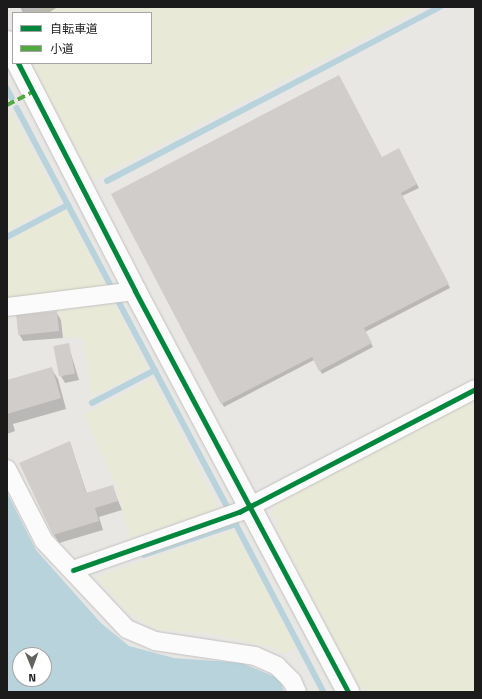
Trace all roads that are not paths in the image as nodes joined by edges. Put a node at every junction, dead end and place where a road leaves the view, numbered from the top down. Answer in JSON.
{"nodes":[{"id":1,"x":7,"y":42,"type":"edge"},
{"id":2,"x":12,"y":52,"type":"edge"},
{"id":3,"x":19,"y":64,"type":"edge"},
{"id":4,"x":135,"y":290,"type":"junction"},
{"id":5,"x":7,"y":307,"type":"edge"},
{"id":6,"x":475,"y":389,"type":"edge"},
{"id":7,"x":7,"y":469,"type":"edge"},
{"id":8,"x":249,"y":507,"type":"junction"},
{"id":9,"x":73,"y":570,"type":"junction"},
{"id":10,"x":297,"y":692,"type":"edge"},
{"id":11,"x":348,"y":692,"type":"edge"}],
"edges":[{"from":1,"to":2,"type":"street"},
{"from":3,"to":4,"type":"street"},
{"from":4,"to":5,"type":"street"},
{"from":4,"to":8,"type":"street"},
{"from":6,"to":8,"type":"street"},
{"from":7,"to":9,"type":"street"},
{"from":8,"to":9,"type":"street"},
{"from":8,"to":11,"type":"street"},
{"from":9,"to":10,"type":"street"}]}
